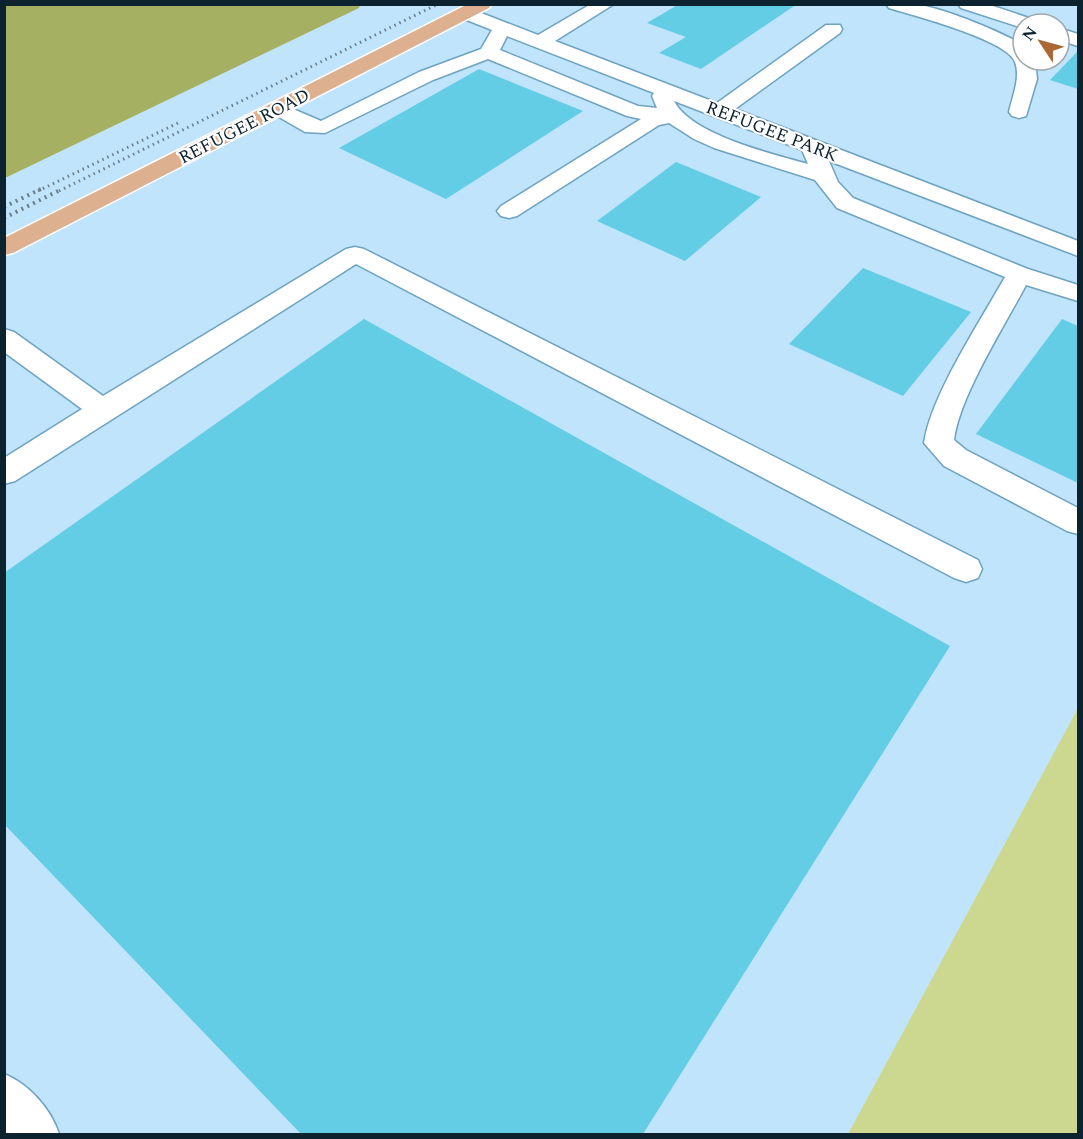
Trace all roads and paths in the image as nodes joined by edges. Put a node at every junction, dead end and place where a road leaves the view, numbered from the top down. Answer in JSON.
{"nodes":[{"id":1,"x":605,"y":4,"type":"edge"},
{"id":2,"x":895,"y":4,"type":"edge"},
{"id":3,"x":966,"y":4,"type":"edge"},
{"id":4,"x":474,"y":9,"type":"edge"},
{"id":5,"x":1011,"y":19,"type":"edge"},
{"id":6,"x":504,"y":28,"type":"junction"},
{"id":7,"x":833,"y":29,"type":"dead end"},
{"id":8,"x":539,"y":42,"type":"junction"},
{"id":9,"x":1011,"y":45,"type":"edge"},
{"id":10,"x":489,"y":53,"type":"junction"},
{"id":11,"x":1026,"y":72,"type":"edge"},
{"id":12,"x":660,"y":88,"type":"junction"},
{"id":13,"x":279,"y":109,"type":"junction"},
{"id":14,"x":719,"y":111,"type":"junction"},
{"id":15,"x":1019,"y":112,"type":"dead end"},
{"id":16,"x":673,"y":116,"type":"junction"},
{"id":17,"x":811,"y":146,"type":"junction"},
{"id":18,"x":824,"y":176,"type":"junction"},
{"id":19,"x":963,"y":204,"type":"junction"},
{"id":20,"x":509,"y":211,"type":"dead end"},
{"id":21,"x":4,"y":248,"type":"edge"},
{"id":22,"x":1078,"y":249,"type":"edge"},
{"id":23,"x":982,"y":259,"type":"junction"},
{"id":24,"x":1019,"y":274,"type":"junction"},
{"id":25,"x":1078,"y":293,"type":"edge"},
{"id":26,"x":4,"y":338,"type":"edge"},
{"id":27,"x":102,"y":410,"type":"junction"},
{"id":28,"x":4,"y":473,"type":"edge"},
{"id":29,"x":1078,"y":522,"type":"edge"},
{"id":30,"x":966,"y":569,"type":"dead end"},
{"id":31,"x":4,"y":1097,"type":"edge"},
{"id":32,"x":35,"y":1134,"type":"edge"}],
"edges":[{"from":1,"to":8,"type":"street"},
{"from":2,"to":9,"type":"street"},
{"from":3,"to":5,"type":"street"},
{"from":4,"to":6,"type":"street","name":"REFUGEE PARK"},
{"from":4,"to":13,"type":"main road","name":"REFUGEE ROAD"},
{"from":6,"to":8,"type":"street","name":"REFUGEE PARK"},
{"from":6,"to":10,"type":"street"},
{"from":7,"to":14,"type":"street"},
{"from":8,"to":12,"type":"street","name":"REFUGEE PARK"},
{"from":10,"to":13,"type":"street"},
{"from":10,"to":16,"type":"street"},
{"from":11,"to":15,"type":"street"},
{"from":12,"to":14,"type":"street","name":"REFUGEE PARK"},
{"from":12,"to":16,"type":"street"},
{"from":13,"to":21,"type":"main road","name":"REFUGEE ROAD"},
{"from":14,"to":17,"type":"street","name":"REFUGEE PARK"},
{"from":16,"to":18,"type":"street"},
{"from":16,"to":20,"type":"street"},
{"from":17,"to":18,"type":"street"},
{"from":17,"to":19,"type":"street","name":"REFUGEE PARK"},
{"from":18,"to":23,"type":"street"},
{"from":19,"to":22,"type":"street","name":"REFUGEE PARK"},
{"from":19,"to":23,"type":"street"},
{"from":23,"to":24,"type":"street"},
{"from":24,"to":25,"type":"street"},
{"from":24,"to":29,"type":"street"},
{"from":26,"to":27,"type":"street"},
{"from":27,"to":28,"type":"street"},
{"from":27,"to":30,"type":"street"},
{"from":31,"to":32,"type":"street"}]}
